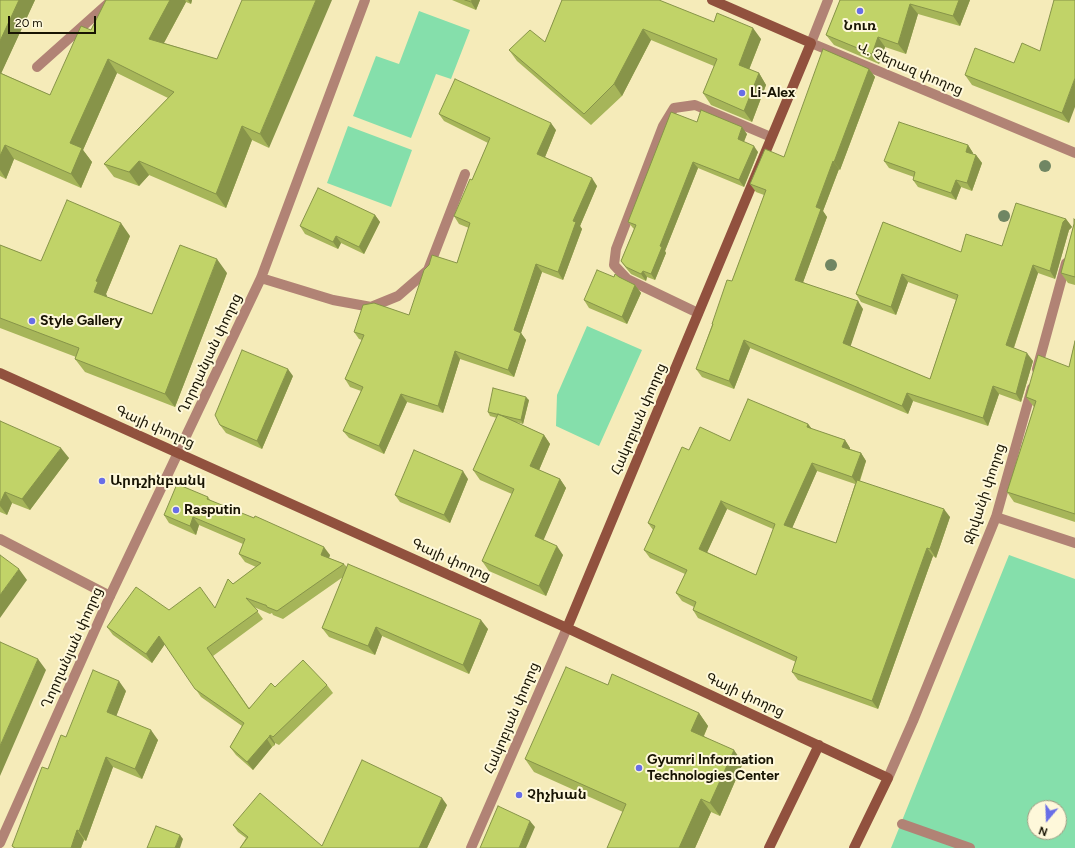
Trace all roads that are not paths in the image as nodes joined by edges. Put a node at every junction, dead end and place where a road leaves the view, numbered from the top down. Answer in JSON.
{"nodes":[{"id":1,"x":112,"y":0,"type":"edge"},
{"id":2,"x":365,"y":0,"type":"edge"},
{"id":3,"x":712,"y":0,"type":"edge"},
{"id":4,"x":828,"y":0,"type":"edge"},
{"id":5,"x":811,"y":43,"type":"junction"},
{"id":6,"x":37,"y":67,"type":"dead end"},
{"id":7,"x":771,"y":137,"type":"junction"},
{"id":8,"x":1075,"y":153,"type":"edge"},
{"id":9,"x":466,"y":174,"type":"dead end"},
{"id":10,"x":1069,"y":255,"type":"edge"},
{"id":11,"x":261,"y":278,"type":"junction"},
{"id":12,"x":698,"y":313,"type":"junction"},
{"id":13,"x":0,"y":373,"type":"edge"},
{"id":14,"x":179,"y":453,"type":"junction"},
{"id":15,"x":996,"y":517,"type":"junction"},
{"id":16,"x":0,"y":539,"type":"edge"},
{"id":17,"x":1075,"y":543,"type":"edge"},
{"id":18,"x":110,"y":596,"type":"junction"},
{"id":19,"x":567,"y":628,"type":"junction"},
{"id":20,"x":819,"y":745,"type":"junction"},
{"id":21,"x":888,"y":778,"type":"junction"},
{"id":22,"x":902,"y":824,"type":"dead end"},
{"id":23,"x":0,"y":844,"type":"edge"},
{"id":24,"x":471,"y":848,"type":"edge"},
{"id":25,"x":769,"y":848,"type":"edge"},
{"id":26,"x":854,"y":848,"type":"edge"},
{"id":27,"x":970,"y":848,"type":"edge"}],
"edges":[{"from":1,"to":6,"type":"street"},
{"from":2,"to":11,"type":"street","name":"Ղորղանյան փողոց"},
{"from":3,"to":5,"type":"main road","name":"Վ. Չերազ փողոց"},
{"from":4,"to":5,"type":"street","name":"Հակոբյան փողոց"},
{"from":5,"to":7,"type":"main road","name":"Հակոբյան փողոց"},
{"from":5,"to":8,"type":"street","name":"Վ. Չերազ փողոց"},
{"from":7,"to":12,"type":"main road","name":"Հակոբյան փողոց"},
{"from":7,"to":12,"type":"street"},
{"from":9,"to":11,"type":"street"},
{"from":10,"to":15,"type":"street","name":"Ջիվանի փողոց"},
{"from":11,"to":14,"type":"street","name":"Ղորղանյան փողոց"},
{"from":12,"to":19,"type":"main road","name":"Հակոբյան փողոց"},
{"from":13,"to":14,"type":"main road","name":"Գայի փողոց"},
{"from":14,"to":18,"type":"street","name":"Ղորղանյան փողոց"},
{"from":14,"to":19,"type":"main road","name":"Գայի փողոց"},
{"from":15,"to":17,"type":"street"},
{"from":15,"to":21,"type":"street","name":"Ջիվանի փողոց"},
{"from":16,"to":18,"type":"street"},
{"from":18,"to":23,"type":"street","name":"Ղորղանյան փողոց"},
{"from":19,"to":20,"type":"main road","name":"Գայի փողոց"},
{"from":19,"to":24,"type":"street","name":"Հակոբյան փողոց"},
{"from":20,"to":21,"type":"main road","name":"Գայի փողոց"},
{"from":20,"to":25,"type":"main road"},
{"from":21,"to":26,"type":"main road"},
{"from":22,"to":27,"type":"street"}]}
